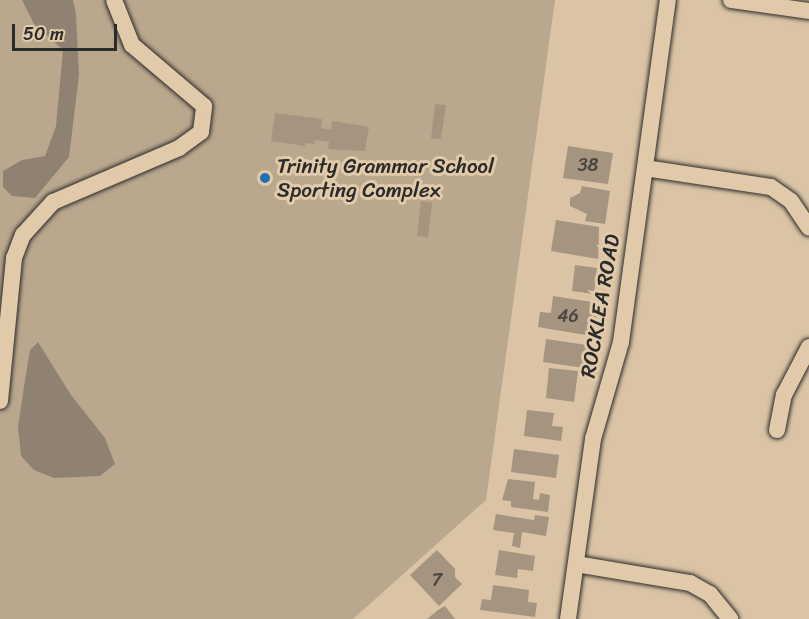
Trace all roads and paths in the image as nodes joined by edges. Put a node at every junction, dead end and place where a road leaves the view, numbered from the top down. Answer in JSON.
{"nodes":[{"id":1,"x":114,"y":0,"type":"edge"},
{"id":2,"x":668,"y":0,"type":"edge"},
{"id":3,"x":731,"y":0,"type":"edge"},
{"id":4,"x":809,"y":11,"type":"edge"},
{"id":5,"x":645,"y":168,"type":"junction"},
{"id":6,"x":809,"y":228,"type":"edge"},
{"id":7,"x":809,"y":347,"type":"edge"},
{"id":8,"x":0,"y":401,"type":"edge"},
{"id":9,"x":777,"y":430,"type":"dead end"},
{"id":10,"x":576,"y":564,"type":"junction"},
{"id":11,"x":568,"y":619,"type":"edge"},
{"id":12,"x":730,"y":619,"type":"edge"}],
"edges":[{"from":1,"to":8,"type":"street"},
{"from":2,"to":5,"type":"street","name":"ROCKLEA ROAD"},
{"from":3,"to":4,"type":"street"},
{"from":5,"to":6,"type":"street"},
{"from":5,"to":10,"type":"street","name":"ROCKLEA ROAD"},
{"from":7,"to":9,"type":"street"},
{"from":10,"to":11,"type":"street","name":"ROCKLEA ROAD"},
{"from":10,"to":12,"type":"street"}]}
